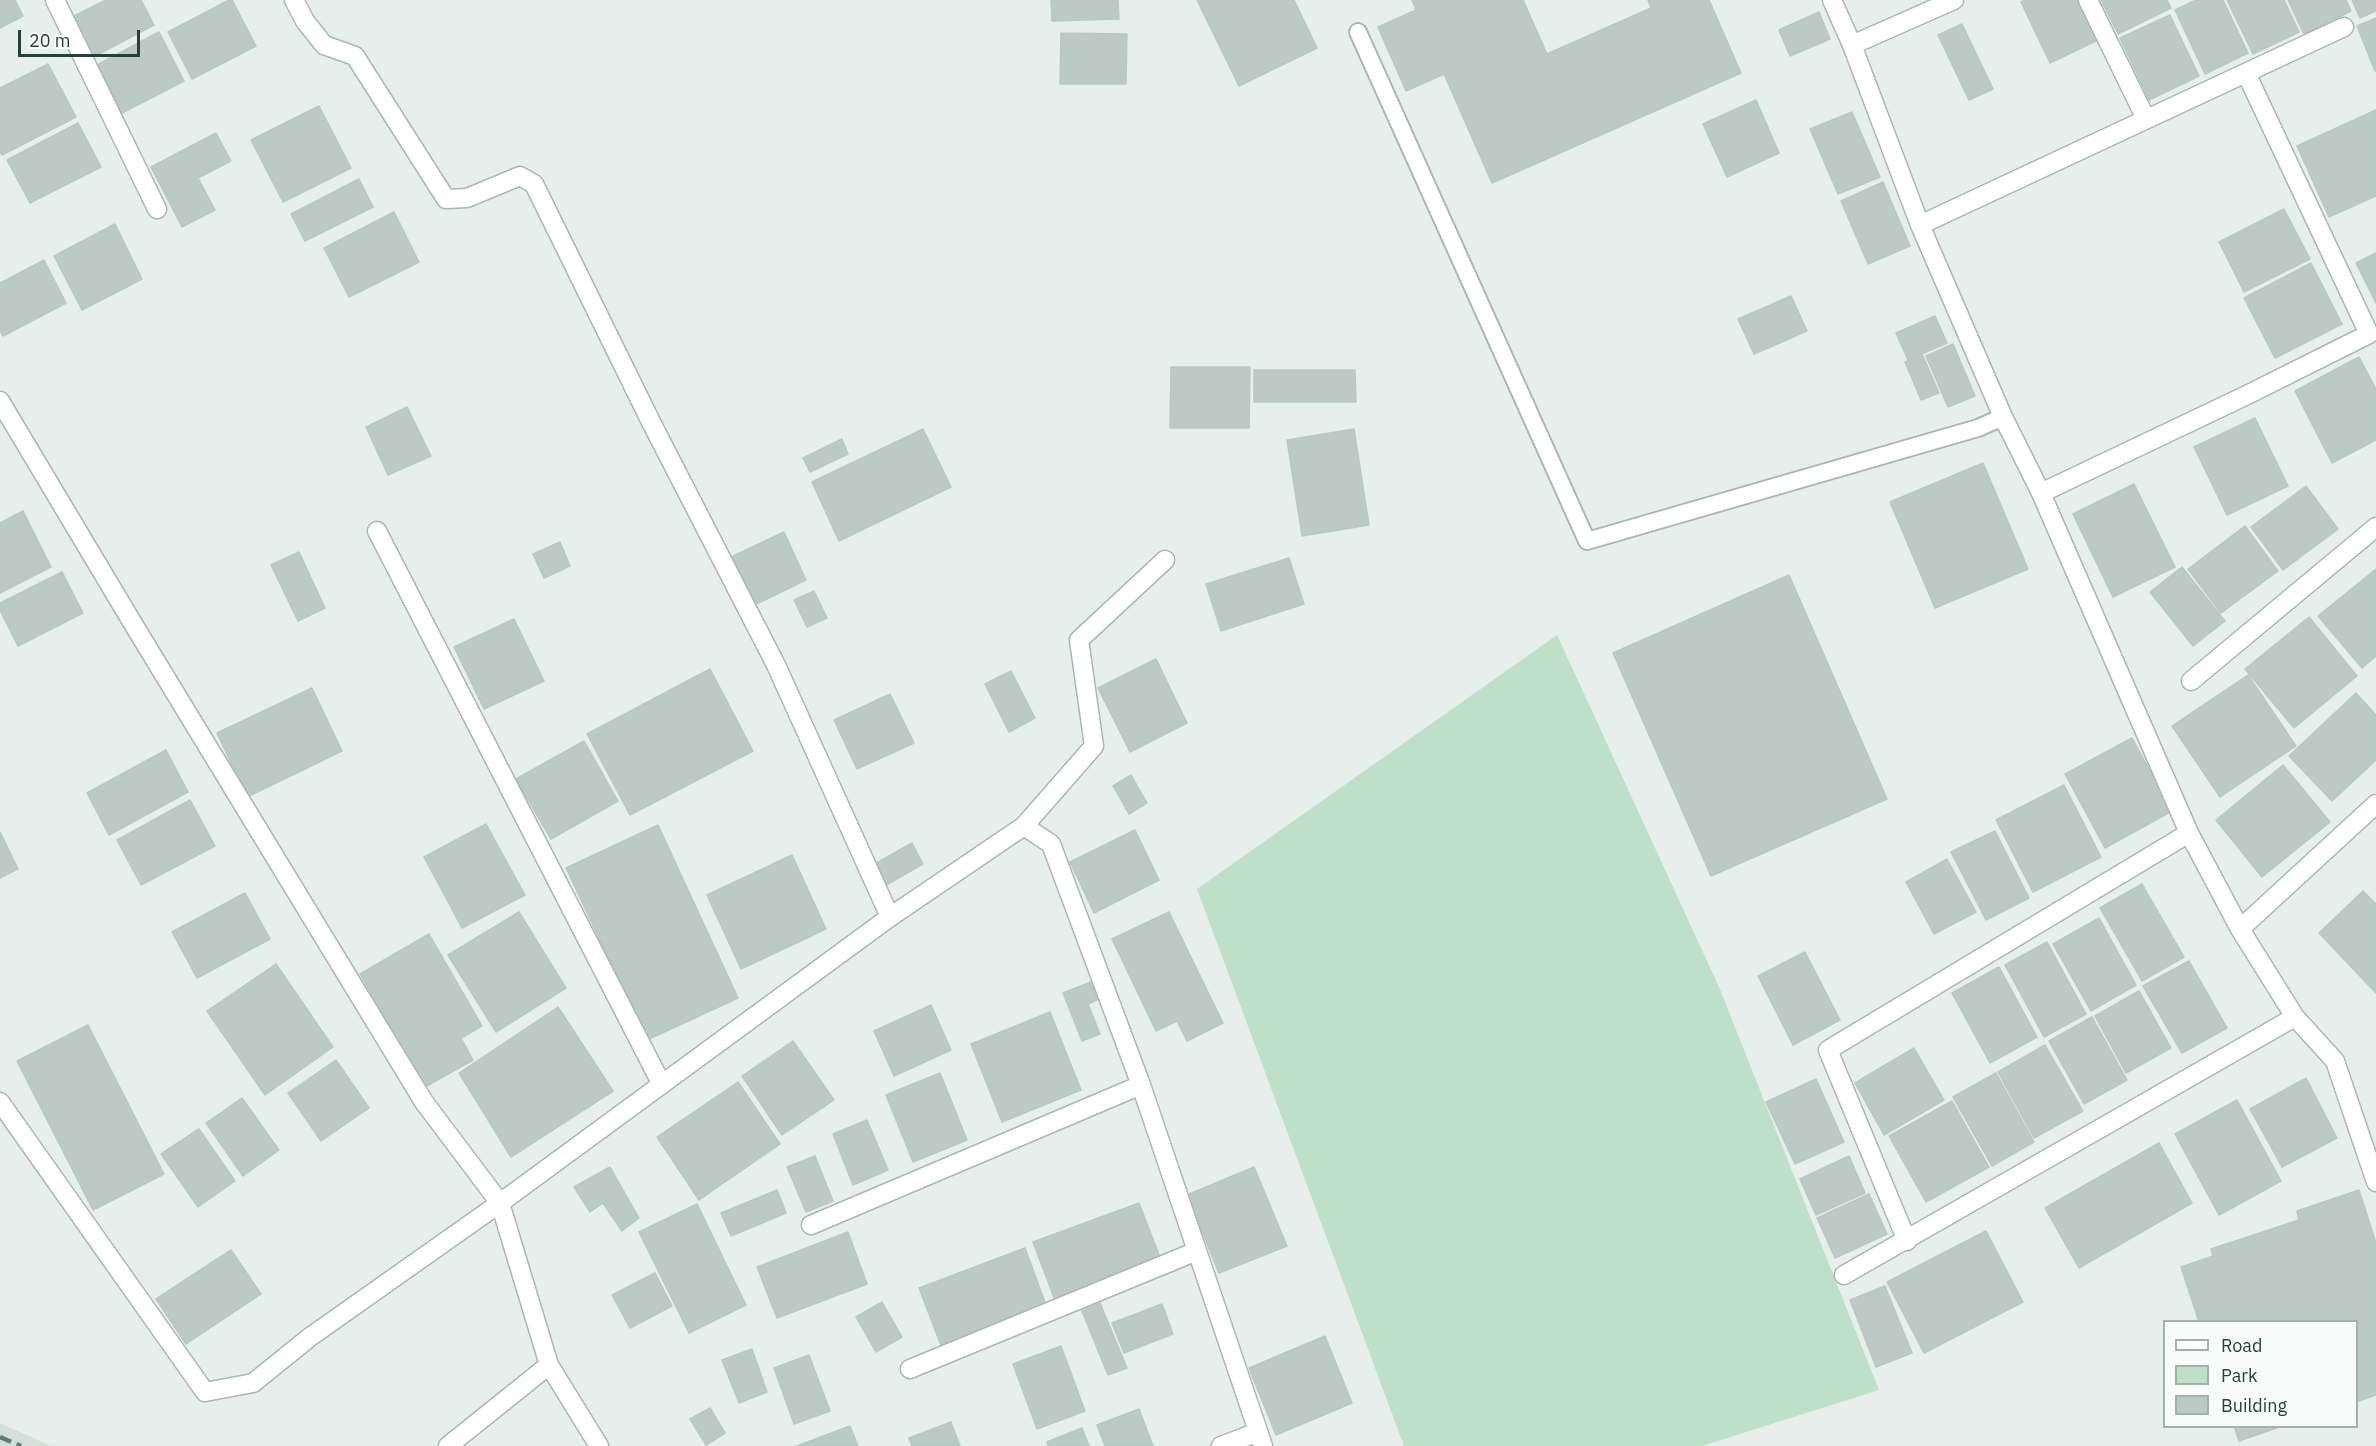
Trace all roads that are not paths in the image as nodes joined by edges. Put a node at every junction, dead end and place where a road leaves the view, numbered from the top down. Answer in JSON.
{"nodes":[{"id":1,"x":55,"y":0,"type":"edge"},
{"id":2,"x":294,"y":0,"type":"edge"},
{"id":3,"x":1832,"y":0,"type":"edge"},
{"id":4,"x":1954,"y":0,"type":"edge"},
{"id":5,"x":2088,"y":0,"type":"edge"},
{"id":6,"x":2344,"y":27,"type":"dead end"},
{"id":7,"x":1358,"y":33,"type":"dead end"},
{"id":8,"x":1852,"y":45,"type":"junction"},
{"id":9,"x":2246,"y":73,"type":"junction"},
{"id":10,"x":2146,"y":119,"type":"junction"},
{"id":11,"x":157,"y":209,"type":"dead end"},
{"id":12,"x":1920,"y":225,"type":"junction"},
{"id":13,"x":0,"y":401,"type":"edge"},
{"id":14,"x":2003,"y":417,"type":"junction"},
{"id":15,"x":2041,"y":493,"type":"junction"},
{"id":16,"x":2376,"y":528,"type":"edge"},
{"id":17,"x":377,"y":531,"type":"dead end"},
{"id":18,"x":1165,"y":560,"type":"dead end"},
{"id":19,"x":2191,"y":681,"type":"dead end"},
{"id":20,"x":2376,"y":804,"type":"edge"},
{"id":21,"x":1024,"y":826,"type":"junction"},
{"id":22,"x":2189,"y":833,"type":"junction"},
{"id":23,"x":890,"y":917,"type":"junction"},
{"id":24,"x":2240,"y":928,"type":"junction"},
{"id":25,"x":2295,"y":1017,"type":"junction"},
{"id":26,"x":661,"y":1083,"type":"junction"},
{"id":27,"x":1141,"y":1085,"type":"junction"},
{"id":28,"x":0,"y":1102,"type":"edge"},
{"id":29,"x":2376,"y":1182,"type":"edge"},
{"id":30,"x":500,"y":1203,"type":"junction"},
{"id":31,"x":811,"y":1225,"type":"dead end"},
{"id":32,"x":1907,"y":1241,"type":"junction"},
{"id":33,"x":1197,"y":1251,"type":"junction"},
{"id":34,"x":1844,"y":1275,"type":"dead end"},
{"id":35,"x":549,"y":1365,"type":"junction"},
{"id":36,"x":910,"y":1369,"type":"dead end"},
{"id":37,"x":1261,"y":1439,"type":"edge"},
{"id":38,"x":448,"y":1446,"type":"edge"},
{"id":39,"x":599,"y":1446,"type":"edge"},
{"id":40,"x":1221,"y":1446,"type":"edge"}],
"edges":[{"from":1,"to":11,"type":"street"},
{"from":2,"to":23,"type":"street"},
{"from":3,"to":8,"type":"street"},
{"from":4,"to":8,"type":"street"},
{"from":5,"to":10,"type":"street"},
{"from":6,"to":9,"type":"street"},
{"from":7,"to":14,"type":"lane"},
{"from":8,"to":12,"type":"street"},
{"from":9,"to":10,"type":"street"},
{"from":9,"to":15,"type":"street"},
{"from":10,"to":12,"type":"street"},
{"from":12,"to":14,"type":"street"},
{"from":13,"to":30,"type":"street"},
{"from":14,"to":15,"type":"street"},
{"from":15,"to":22,"type":"street"},
{"from":16,"to":19,"type":"street"},
{"from":17,"to":26,"type":"street"},
{"from":18,"to":21,"type":"street"},
{"from":20,"to":24,"type":"street"},
{"from":21,"to":23,"type":"street"},
{"from":21,"to":27,"type":"street"},
{"from":22,"to":24,"type":"street"},
{"from":22,"to":32,"type":"street"},
{"from":23,"to":26,"type":"street"},
{"from":24,"to":25,"type":"street"},
{"from":25,"to":29,"type":"street"},
{"from":25,"to":32,"type":"street"},
{"from":26,"to":30,"type":"street"},
{"from":27,"to":31,"type":"street"},
{"from":27,"to":33,"type":"street"},
{"from":28,"to":30,"type":"street"},
{"from":30,"to":35,"type":"street"},
{"from":32,"to":34,"type":"street"},
{"from":33,"to":36,"type":"street"},
{"from":33,"to":37,"type":"street"},
{"from":35,"to":38,"type":"street"},
{"from":35,"to":39,"type":"street"},
{"from":37,"to":40,"type":"street"}]}
